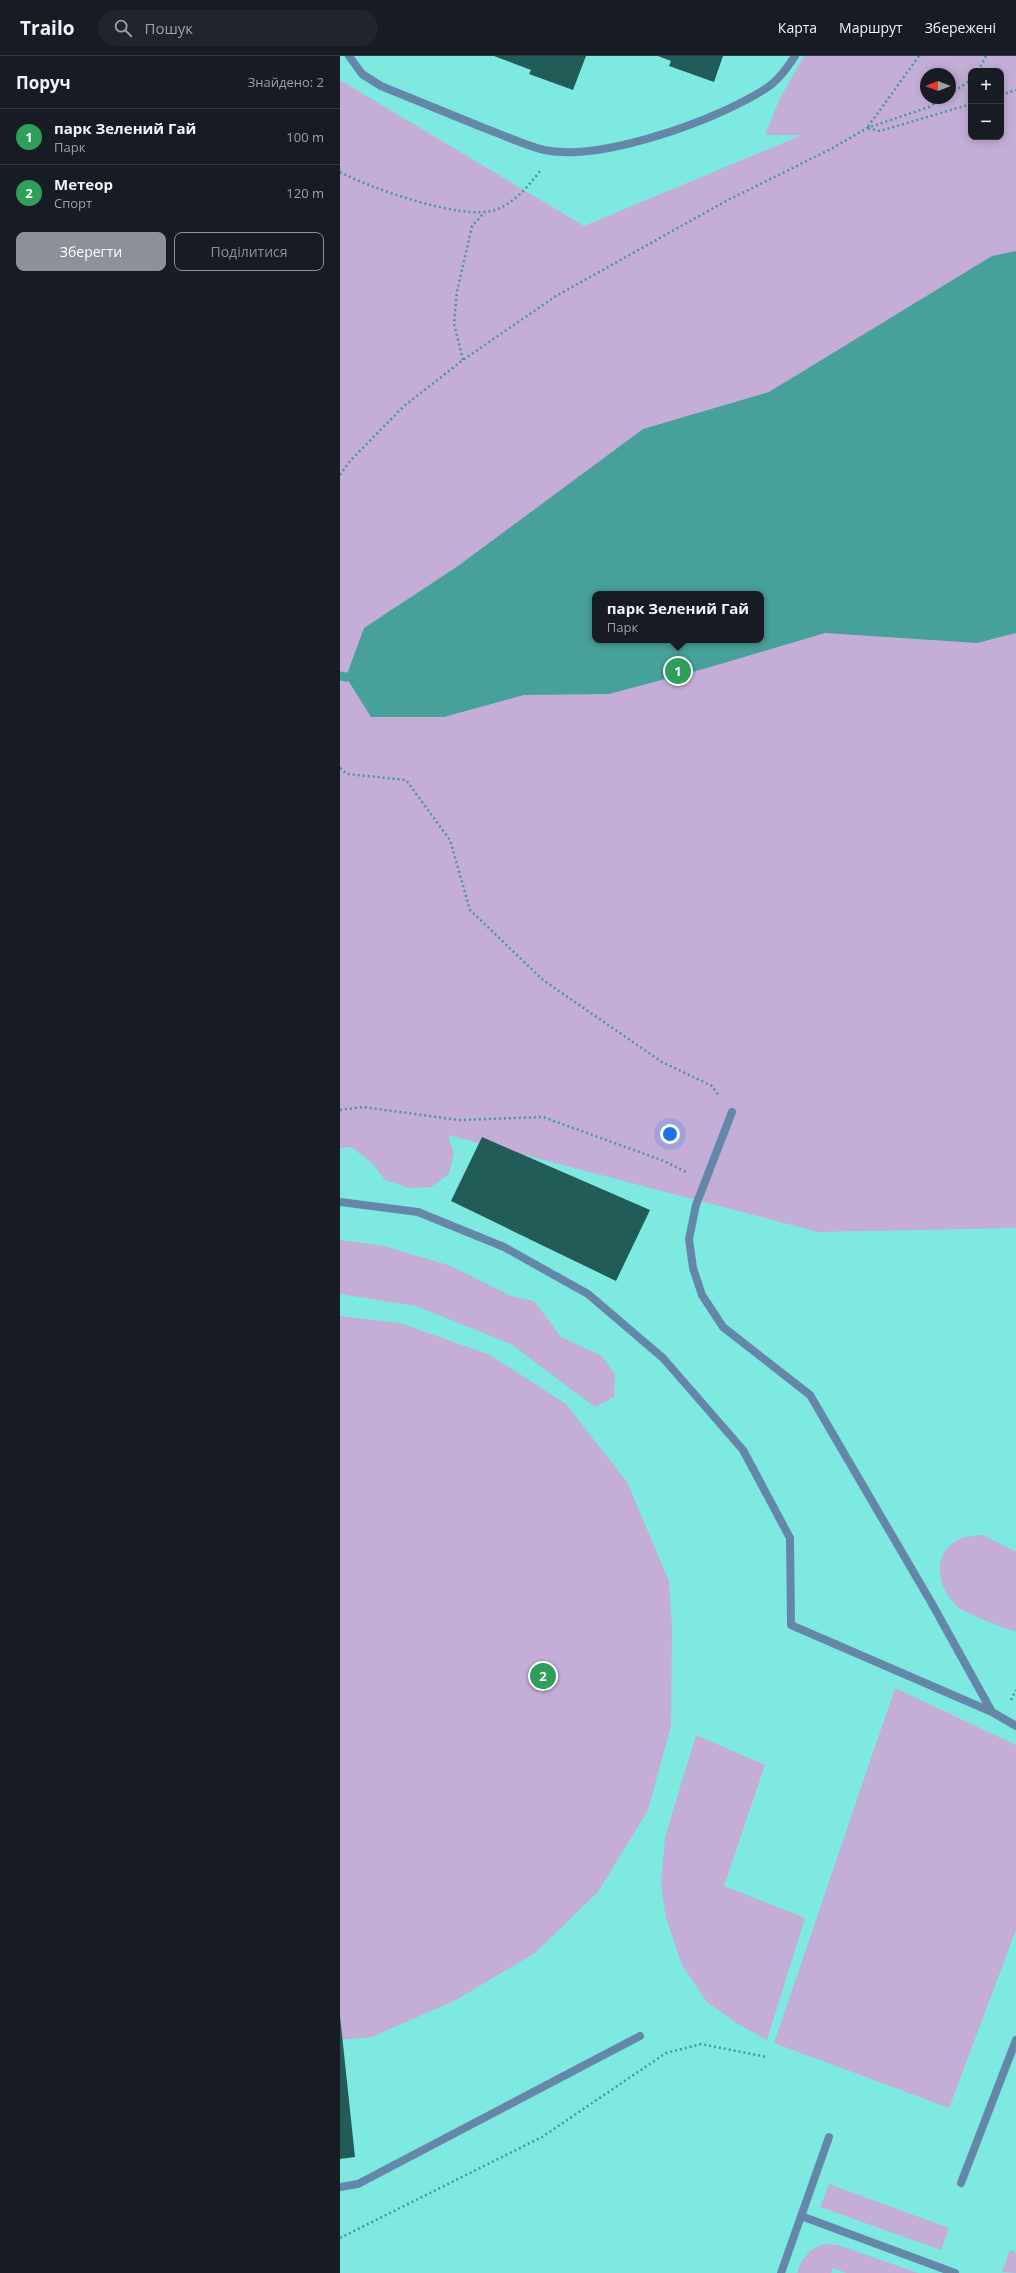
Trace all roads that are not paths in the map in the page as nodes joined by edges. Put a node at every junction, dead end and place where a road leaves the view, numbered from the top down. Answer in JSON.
{"nodes":[{"id":1,"x":349,"y":56,"type":"edge"},
{"id":2,"x":795,"y":56,"type":"edge"},
{"id":3,"x":732,"y":1112,"type":"road end"},
{"id":4,"x":340,"y":1202,"type":"edge"},
{"id":5,"x":992,"y":1712,"type":"junction"},
{"id":6,"x":1016,"y":1726,"type":"edge"},
{"id":7,"x":640,"y":2036,"type":"dead end"},
{"id":8,"x":1016,"y":2040,"type":"edge"},
{"id":9,"x":829,"y":2137,"type":"dead end"},
{"id":10,"x":961,"y":2183,"type":"dead end"},
{"id":11,"x":340,"y":2187,"type":"edge"},
{"id":12,"x":801,"y":2216,"type":"junction"},
{"id":13,"x":781,"y":2273,"type":"edge"},
{"id":14,"x":955,"y":2273,"type":"edge"}],
"edges":[{"from":1,"to":2,"type":"lane"},
{"from":3,"to":5,"type":"lane"},
{"from":4,"to":5,"type":"lane"},
{"from":5,"to":6,"type":"lane"},
{"from":7,"to":11,"type":"lane"},
{"from":8,"to":10,"type":"lane"},
{"from":9,"to":12,"type":"lane"},
{"from":12,"to":13,"type":"lane"},
{"from":12,"to":14,"type":"lane"}]}
